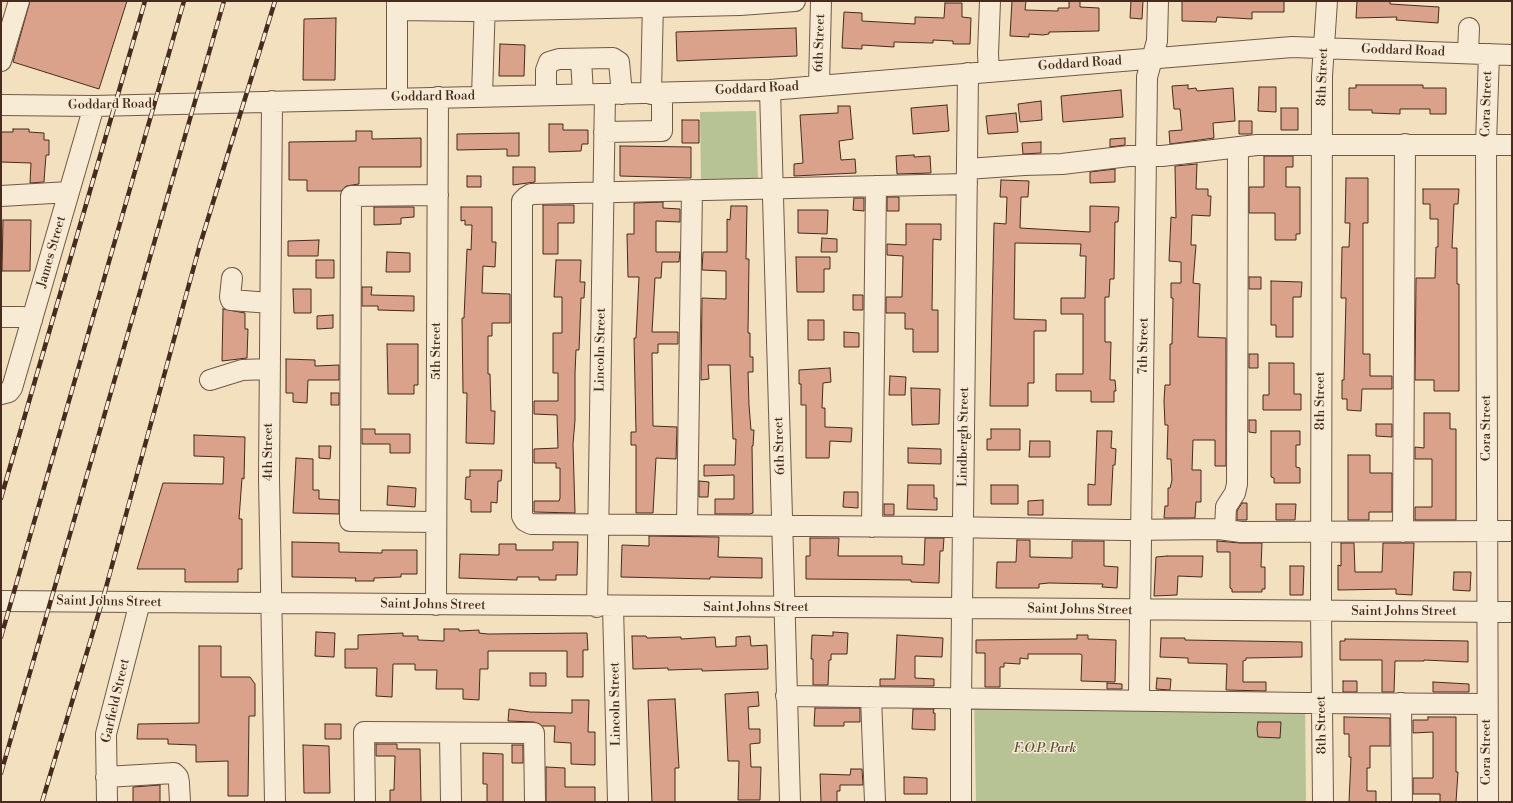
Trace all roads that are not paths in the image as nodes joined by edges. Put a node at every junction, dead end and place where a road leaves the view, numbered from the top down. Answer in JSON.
{"nodes":[{"id":1,"x":19,"y":1,"type":"edge"},
{"id":2,"x":795,"y":1,"type":"edge"},
{"id":3,"x":821,"y":1,"type":"edge"},
{"id":4,"x":990,"y":1,"type":"edge"},
{"id":5,"x":1158,"y":1,"type":"edge"},
{"id":6,"x":1327,"y":1,"type":"edge"},
{"id":7,"x":740,"y":3,"type":"edge"},
{"id":8,"x":653,"y":4,"type":"edge"},
{"id":9,"x":397,"y":5,"type":"edge"},
{"id":10,"x":485,"y":6,"type":"edge"},
{"id":11,"x":569,"y":6,"type":"edge"},
{"id":12,"x":7,"y":22,"type":"edge"},
{"id":13,"x":1468,"y":28,"type":"dead end"},
{"id":14,"x":1324,"y":49,"type":"junction"},
{"id":15,"x":1468,"y":53,"type":"junction"},
{"id":16,"x":1489,"y":54,"type":"junction"},
{"id":17,"x":1512,"y":55,"type":"edge"},
{"id":18,"x":581,"y":58,"type":"junction"},
{"id":19,"x":1153,"y":58,"type":"junction"},
{"id":20,"x":1,"y":61,"type":"edge"},
{"id":21,"x":989,"y":71,"type":"junction"},
{"id":22,"x":968,"y":73,"type":"junction"},
{"id":23,"x":819,"y":85,"type":"junction"},
{"id":24,"x":770,"y":90,"type":"junction"},
{"id":25,"x":583,"y":94,"type":"junction"},
{"id":26,"x":613,"y":94,"type":"junction"},
{"id":27,"x":656,"y":94,"type":"junction"},
{"id":28,"x":546,"y":95,"type":"junction"},
{"id":29,"x":482,"y":96,"type":"junction"},
{"id":30,"x":438,"y":97,"type":"junction"},
{"id":31,"x":397,"y":98,"type":"junction"},
{"id":32,"x":272,"y":101,"type":"junction"},
{"id":33,"x":1,"y":105,"type":"edge"},
{"id":34,"x":94,"y":106,"type":"junction"},
{"id":35,"x":604,"y":132,"type":"junction"},
{"id":36,"x":1405,"y":144,"type":"junction"},
{"id":37,"x":1486,"y":144,"type":"junction"},
{"id":38,"x":1322,"y":145,"type":"junction"},
{"id":39,"x":1512,"y":145,"type":"edge"},
{"id":40,"x":1238,"y":147,"type":"junction"},
{"id":41,"x":1146,"y":156,"type":"junction"},
{"id":42,"x":967,"y":177,"type":"junction"},
{"id":43,"x":876,"y":186,"type":"junction"},
{"id":44,"x":772,"y":188,"type":"junction"},
{"id":45,"x":692,"y":190,"type":"junction"},
{"id":46,"x":69,"y":192,"type":"junction"},
{"id":47,"x":604,"y":192,"type":"junction"},
{"id":48,"x":438,"y":195,"type":"junction"},
{"id":49,"x":1,"y":196,"type":"edge"},
{"id":50,"x":232,"y":278,"type":"dead end"},
{"id":51,"x":270,"y":304,"type":"junction"},
{"id":52,"x":1,"y":317,"type":"edge"},
{"id":53,"x":32,"y":320,"type":"junction"},
{"id":54,"x":269,"y":369,"type":"junction"},
{"id":55,"x":210,"y":380,"type":"dead end"},
{"id":56,"x":3,"y":394,"type":"edge"},
{"id":57,"x":436,"y":522,"type":"junction"},
{"id":58,"x":598,"y":525,"type":"junction"},
{"id":59,"x":687,"y":525,"type":"junction"},
{"id":60,"x":783,"y":526,"type":"junction"},
{"id":61,"x":872,"y":527,"type":"junction"},
{"id":62,"x":963,"y":528,"type":"junction"},
{"id":63,"x":1141,"y":530,"type":"junction"},
{"id":64,"x":1225,"y":530,"type":"junction"},
{"id":65,"x":1512,"y":530,"type":"edge"},
{"id":66,"x":1487,"y":531,"type":"junction"},
{"id":67,"x":1321,"y":532,"type":"junction"},
{"id":68,"x":1403,"y":532,"type":"junction"},
{"id":69,"x":1,"y":601,"type":"edge"},
{"id":70,"x":140,"y":602,"type":"junction"},
{"id":71,"x":271,"y":604,"type":"junction"},
{"id":72,"x":436,"y":605,"type":"junction"},
{"id":73,"x":605,"y":607,"type":"junction"},
{"id":74,"x":786,"y":608,"type":"junction"},
{"id":75,"x":962,"y":609,"type":"junction"},
{"id":76,"x":1140,"y":611,"type":"junction"},
{"id":77,"x":1321,"y":612,"type":"junction"},
{"id":78,"x":1487,"y":612,"type":"junction"},
{"id":79,"x":1512,"y":612,"type":"edge"},
{"id":80,"x":1139,"y":692,"type":"dead end"},
{"id":81,"x":786,"y":696,"type":"junction"},
{"id":82,"x":871,"y":697,"type":"junction"},
{"id":83,"x":960,"y":699,"type":"junction"},
{"id":84,"x":1321,"y":703,"type":"junction"},
{"id":85,"x":1401,"y":703,"type":"junction"},
{"id":86,"x":1487,"y":704,"type":"junction"},
{"id":87,"x":450,"y":733,"type":"junction"},
{"id":88,"x":190,"y":769,"type":"dead end"},
{"id":89,"x":106,"y":777,"type":"junction"},
{"id":90,"x":107,"y":802,"type":"edge"},
{"id":91,"x":180,"y":802,"type":"edge"},
{"id":92,"x":191,"y":802,"type":"edge"},
{"id":93,"x":275,"y":802,"type":"edge"},
{"id":94,"x":365,"y":802,"type":"edge"},
{"id":95,"x":451,"y":802,"type":"edge"},
{"id":96,"x":535,"y":802,"type":"edge"},
{"id":97,"x":618,"y":802,"type":"edge"},
{"id":98,"x":790,"y":802,"type":"edge"},
{"id":99,"x":875,"y":802,"type":"edge"},
{"id":100,"x":961,"y":802,"type":"edge"},
{"id":101,"x":1323,"y":802,"type":"edge"},
{"id":102,"x":1402,"y":802,"type":"edge"},
{"id":103,"x":1488,"y":802,"type":"edge"}],
"edges":[{"from":1,"to":12,"type":"street"},
{"from":2,"to":7,"type":"street"},
{"from":3,"to":23,"type":"street","name":"6th Street"},
{"from":4,"to":21,"type":"street"},
{"from":5,"to":19,"type":"street","name":"7th Street"},
{"from":6,"to":14,"type":"street","name":"8th Street"},
{"from":7,"to":8,"type":"street"},
{"from":8,"to":11,"type":"street"},
{"from":8,"to":27,"type":"street"},
{"from":9,"to":10,"type":"street"},
{"from":9,"to":31,"type":"street"},
{"from":10,"to":11,"type":"street"},
{"from":10,"to":29,"type":"street"},
{"from":12,"to":20,"type":"street"},
{"from":13,"to":15,"type":"street"},
{"from":14,"to":15,"type":"street","name":"Goddard Road"},
{"from":14,"to":19,"type":"street","name":"Goddard Road"},
{"from":14,"to":38,"type":"street","name":"8th Street"},
{"from":15,"to":16,"type":"street","name":"Goddard Road"},
{"from":16,"to":17,"type":"street","name":"Goddard Road"},
{"from":16,"to":37,"type":"street","name":"Cora Street"},
{"from":18,"to":25,"type":"street"},
{"from":18,"to":26,"type":"street","name":"Lincoln Street"},
{"from":18,"to":28,"type":"street"},
{"from":19,"to":21,"type":"street","name":"Goddard Road"},
{"from":19,"to":41,"type":"street","name":"7th Street"},
{"from":21,"to":22,"type":"street","name":"Goddard Road"},
{"from":22,"to":23,"type":"street","name":"Goddard Road"},
{"from":22,"to":42,"type":"street","name":"Lindbergh Street"},
{"from":23,"to":24,"type":"street","name":"Goddard Road"},
{"from":24,"to":27,"type":"street","name":"Goddard Road"},
{"from":24,"to":44,"type":"street","name":"6th Street"},
{"from":25,"to":26,"type":"street","name":"Goddard Road"},
{"from":25,"to":28,"type":"street","name":"Goddard Road"},
{"from":26,"to":27,"type":"street","name":"Goddard Road"},
{"from":26,"to":35,"type":"street","name":"Lincoln Street"},
{"from":27,"to":35,"type":"street"},
{"from":28,"to":29,"type":"street","name":"Goddard Road"},
{"from":29,"to":30,"type":"street","name":"Goddard Road"},
{"from":30,"to":31,"type":"street","name":"Goddard Road"},
{"from":30,"to":48,"type":"street","name":"5th Street"},
{"from":31,"to":32,"type":"street","name":"Goddard Road"},
{"from":32,"to":34,"type":"street","name":"Goddard Road"},
{"from":32,"to":51,"type":"street","name":"4th Street"},
{"from":33,"to":34,"type":"street","name":"Goddard Road"},
{"from":34,"to":46,"type":"street","name":"James Street"},
{"from":35,"to":47,"type":"street","name":"Lincoln Street"},
{"from":36,"to":37,"type":"street"},
{"from":36,"to":38,"type":"street"},
{"from":36,"to":68,"type":"street"},
{"from":37,"to":39,"type":"street"},
{"from":37,"to":66,"type":"street","name":"Cora Street"},
{"from":38,"to":40,"type":"street"},
{"from":38,"to":67,"type":"street","name":"8th Street"},
{"from":40,"to":41,"type":"street"},
{"from":40,"to":64,"type":"street"},
{"from":41,"to":42,"type":"street"},
{"from":41,"to":63,"type":"street","name":"7th Street"},
{"from":42,"to":43,"type":"street"},
{"from":42,"to":62,"type":"street","name":"Lindbergh Street"},
{"from":43,"to":44,"type":"street"},
{"from":43,"to":61,"type":"street"},
{"from":44,"to":45,"type":"street"},
{"from":44,"to":60,"type":"street","name":"6th Street"},
{"from":45,"to":47,"type":"street"},
{"from":45,"to":59,"type":"street"},
{"from":46,"to":49,"type":"street"},
{"from":46,"to":53,"type":"street","name":"James Street"},
{"from":47,"to":58,"type":"street","name":"Lincoln Street"},
{"from":47,"to":58,"type":"street"},
{"from":48,"to":57,"type":"street","name":"5th Street"},
{"from":48,"to":57,"type":"street"},
{"from":50,"to":51,"type":"street"},
{"from":51,"to":54,"type":"street","name":"4th Street"},
{"from":52,"to":53,"type":"street"},
{"from":53,"to":56,"type":"street","name":"James Street"},
{"from":54,"to":55,"type":"street"},
{"from":54,"to":71,"type":"street","name":"4th Street"},
{"from":57,"to":72,"type":"street","name":"5th Street"},
{"from":58,"to":59,"type":"street"},
{"from":58,"to":73,"type":"street","name":"Lincoln Street"},
{"from":59,"to":60,"type":"street"},
{"from":60,"to":61,"type":"street"},
{"from":60,"to":74,"type":"street","name":"6th Street"},
{"from":61,"to":62,"type":"street"},
{"from":62,"to":63,"type":"street"},
{"from":62,"to":75,"type":"street","name":"Lindbergh Street"},
{"from":63,"to":64,"type":"street"},
{"from":63,"to":76,"type":"street","name":"7th Street"},
{"from":64,"to":67,"type":"street"},
{"from":65,"to":66,"type":"street"},
{"from":66,"to":68,"type":"street"},
{"from":66,"to":78,"type":"street","name":"Cora Street"},
{"from":67,"to":68,"type":"street"},
{"from":67,"to":77,"type":"street","name":"8th Street"},
{"from":69,"to":70,"type":"street","name":"Saint Johns Street"},
{"from":70,"to":71,"type":"street","name":"Saint Johns Street"},
{"from":70,"to":89,"type":"street","name":"Garfield Street"},
{"from":71,"to":72,"type":"street","name":"Saint Johns Street"},
{"from":71,"to":93,"type":"street","name":"4th Street"},
{"from":72,"to":73,"type":"street","name":"Saint Johns Street"},
{"from":73,"to":74,"type":"street","name":"Saint Johns Street"},
{"from":73,"to":97,"type":"street","name":"Lincoln Street"},
{"from":74,"to":75,"type":"street","name":"Saint Johns Street"},
{"from":74,"to":81,"type":"street","name":"6th Street"},
{"from":75,"to":76,"type":"street","name":"Saint Johns Street"},
{"from":75,"to":83,"type":"street","name":"Lindbergh Street"},
{"from":76,"to":77,"type":"street","name":"Saint Johns Street"},
{"from":76,"to":80,"type":"street","name":"7th Street"},
{"from":77,"to":78,"type":"street","name":"Saint Johns Street"},
{"from":77,"to":84,"type":"street","name":"8th Street"},
{"from":78,"to":79,"type":"street","name":"Saint Johns Street"},
{"from":78,"to":86,"type":"street","name":"Cora Street"},
{"from":81,"to":82,"type":"street"},
{"from":81,"to":98,"type":"street","name":"6th Street"},
{"from":82,"to":83,"type":"street"},
{"from":82,"to":99,"type":"street"},
{"from":83,"to":84,"type":"street"},
{"from":83,"to":100,"type":"street","name":"Lindbergh Street"},
{"from":84,"to":85,"type":"street"},
{"from":84,"to":101,"type":"street","name":"8th Street"},
{"from":85,"to":86,"type":"street"},
{"from":85,"to":102,"type":"street"},
{"from":86,"to":103,"type":"street","name":"Cora Street"},
{"from":87,"to":94,"type":"street"},
{"from":87,"to":95,"type":"street"},
{"from":87,"to":96,"type":"street"},
{"from":88,"to":92,"type":"street"},
{"from":89,"to":90,"type":"street","name":"Garfield Street"},
{"from":89,"to":91,"type":"street"}]}
